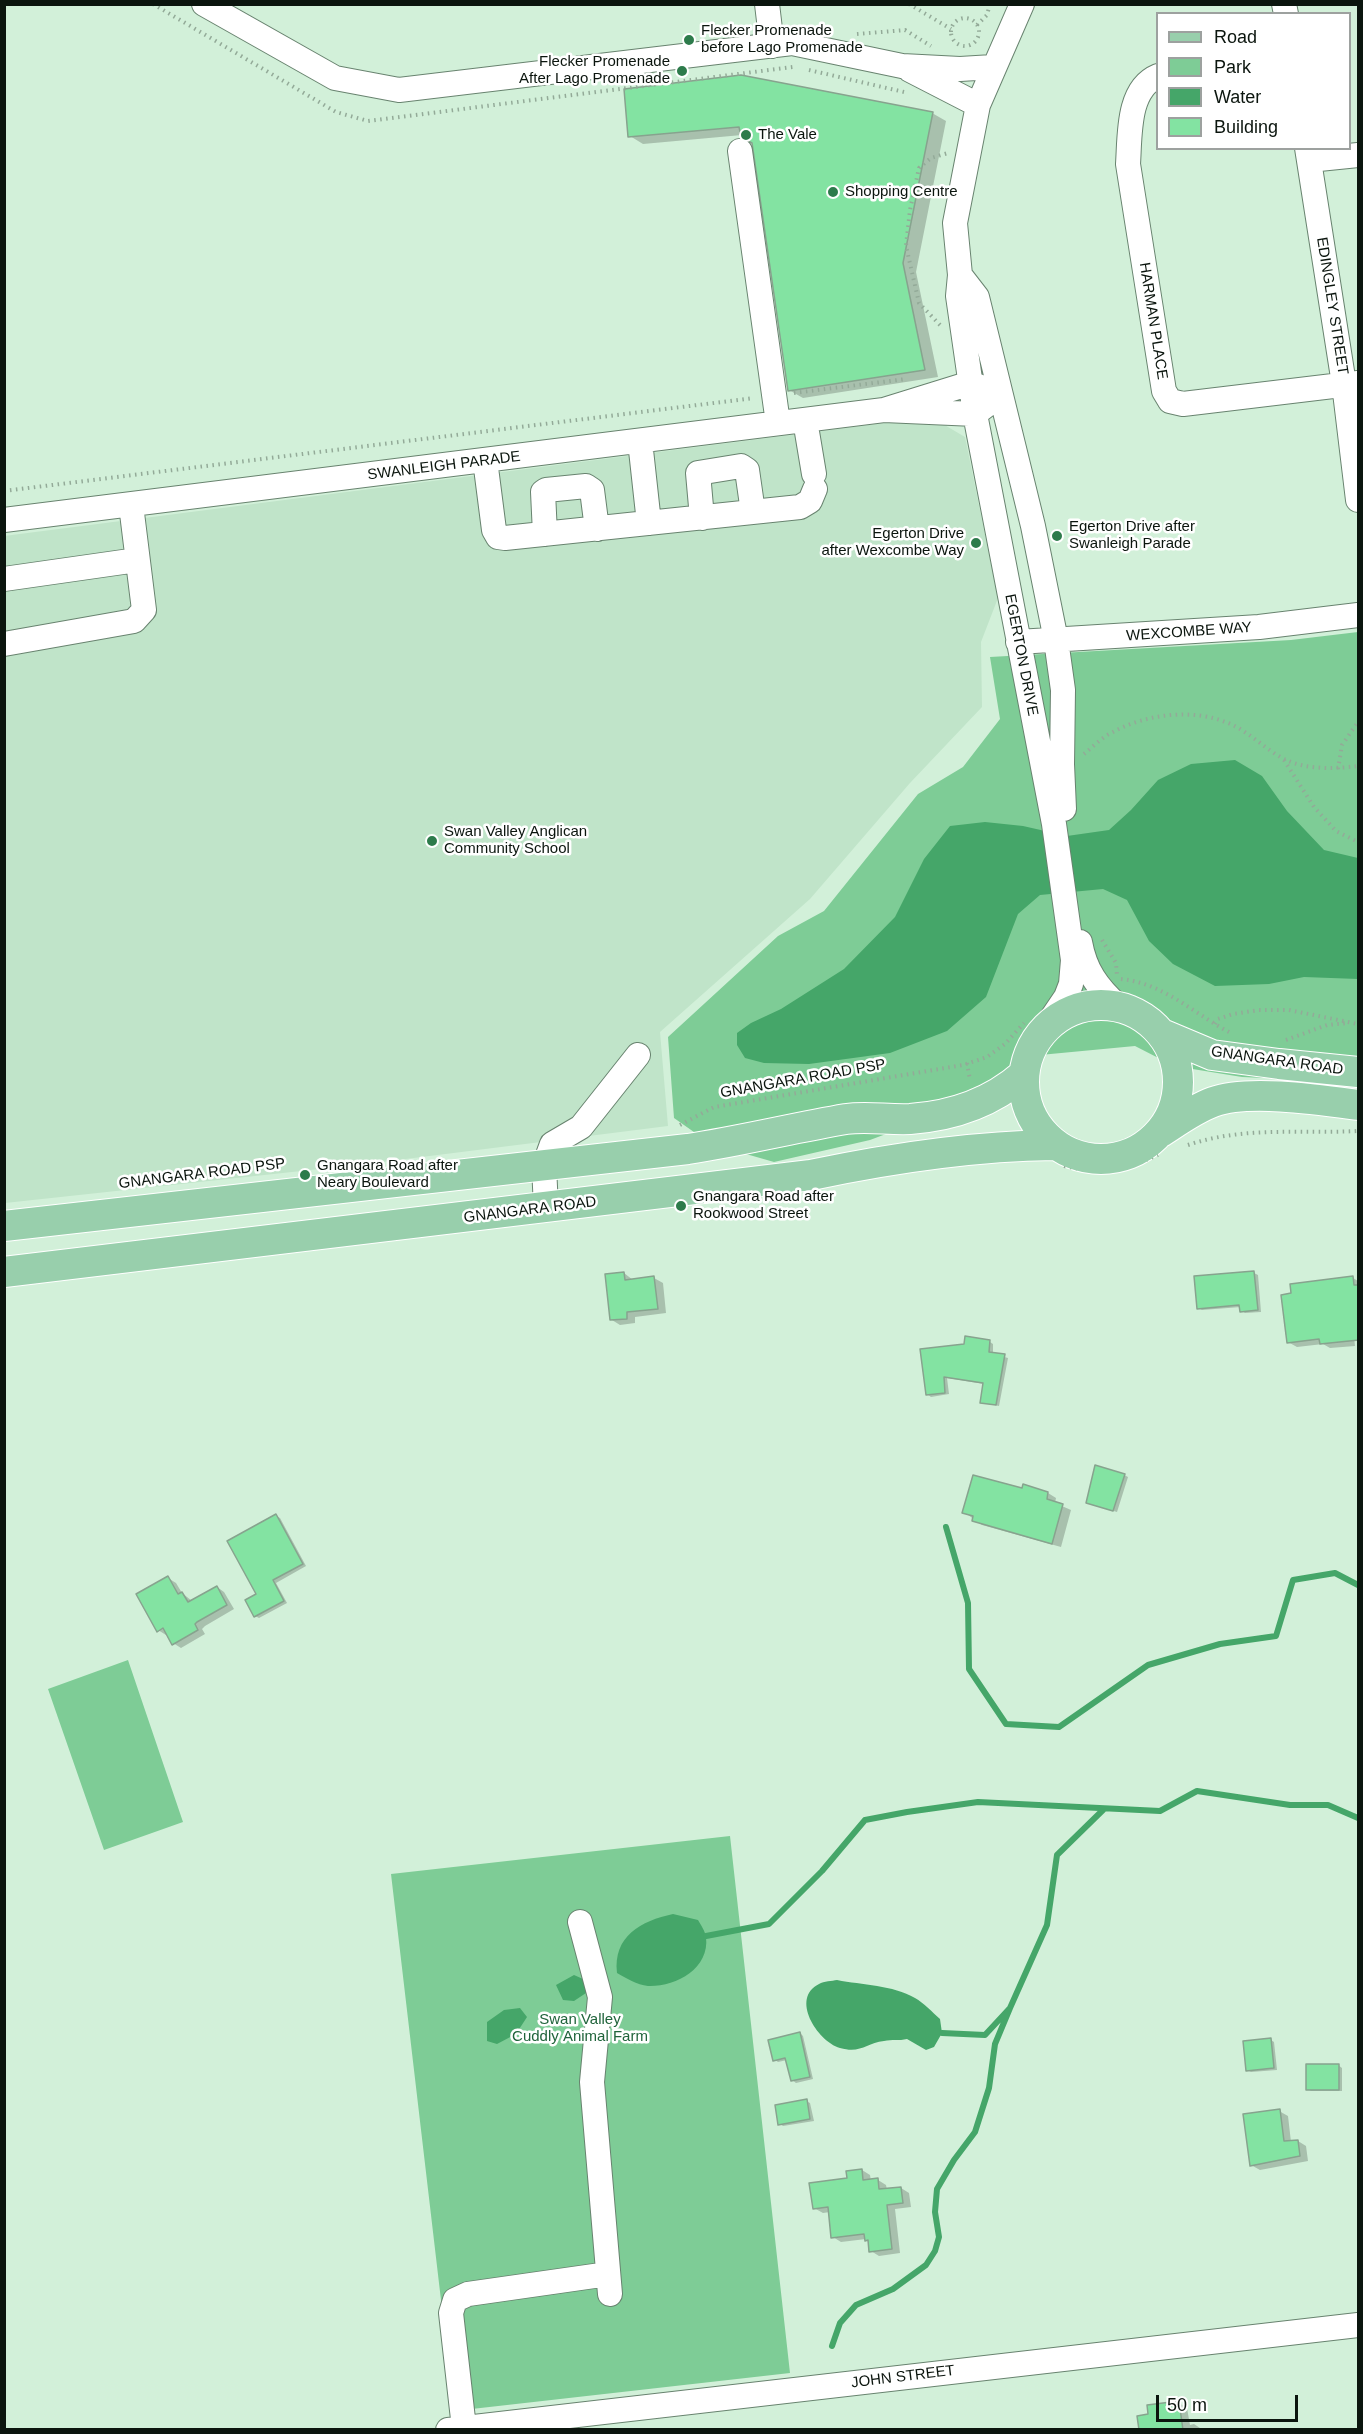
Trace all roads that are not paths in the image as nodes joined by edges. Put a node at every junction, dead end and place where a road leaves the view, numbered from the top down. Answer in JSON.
{"nodes":[{"id":1,"x":204,"y":4,"type":"edge"},
{"id":2,"x":767,"y":4,"type":"edge"},
{"id":3,"x":1022,"y":4,"type":"edge"},
{"id":4,"x":772,"y":46,"type":"junction"},
{"id":5,"x":902,"y":66,"type":"junction"},
{"id":6,"x":993,"y":67,"type":"junction"},
{"id":7,"x":1156,"y":77,"type":"edge"},
{"id":8,"x":978,"y":105,"type":"junction"},
{"id":9,"x":740,"y":152,"type":"dead end"},
{"id":10,"x":1308,"y":154,"type":"edge"},
{"id":11,"x":1359,"y":155,"type":"edge"},
{"id":12,"x":960,"y":275,"type":"junction"},
{"id":13,"x":971,"y":383,"type":"junction"},
{"id":14,"x":1351,"y":383,"type":"edge"},
{"id":15,"x":1000,"y":395,"type":"junction"},
{"id":16,"x":884,"y":410,"type":"junction"},
{"id":17,"x":975,"y":414,"type":"junction"},
{"id":18,"x":805,"y":420,"type":"junction"},
{"id":19,"x":778,"y":423,"type":"junction"},
{"id":20,"x":640,"y":441,"type":"junction"},
{"id":21,"x":485,"y":460,"type":"junction"},
{"id":22,"x":1359,"y":500,"type":"edge"},
{"id":23,"x":131,"y":505,"type":"junction"},
{"id":24,"x":753,"y":512,"type":"junction"},
{"id":25,"x":702,"y":518,"type":"junction"},
{"id":26,"x":4,"y":520,"type":"edge"},
{"id":27,"x":649,"y":523,"type":"junction"},
{"id":28,"x":597,"y":529,"type":"junction"},
{"id":29,"x":545,"y":534,"type":"junction"},
{"id":30,"x":137,"y":560,"type":"junction"},
{"id":31,"x":4,"y":579,"type":"edge"},
{"id":32,"x":1359,"y":615,"type":"edge"},
{"id":33,"x":1056,"y":640,"type":"junction"},
{"id":34,"x":1018,"y":642,"type":"junction"},
{"id":35,"x":4,"y":644,"type":"edge"},
{"id":36,"x":1060,"y":824,"type":"junction"},
{"id":37,"x":1070,"y":908,"type":"junction"},
{"id":38,"x":1118,"y":1006,"type":"junction"},
{"id":39,"x":1036,"y":1022,"type":"junction"},
{"id":40,"x":1162,"y":1034,"type":"junction"},
{"id":41,"x":638,"y":1055,"type":"dead end"},
{"id":42,"x":1359,"y":1072,"type":"edge"},
{"id":43,"x":1023,"y":1075,"type":"junction"},
{"id":44,"x":1359,"y":1105,"type":"edge"},
{"id":45,"x":1167,"y":1145,"type":"junction"},
{"id":46,"x":1057,"y":1155,"type":"junction"},
{"id":47,"x":544,"y":1166,"type":"junction"},
{"id":48,"x":546,"y":1208,"type":"junction"},
{"id":49,"x":4,"y":1226,"type":"edge"},
{"id":50,"x":4,"y":1272,"type":"edge"},
{"id":51,"x":580,"y":1922,"type":"dead end"},
{"id":52,"x":1359,"y":2325,"type":"edge"},
{"id":53,"x":456,"y":2429,"type":"edge"}],
"edges":[{"from":1,"to":4,"type":"street"},
{"from":2,"to":4,"type":"street"},
{"from":3,"to":6,"type":"street","name":"EGERTON DRIVE"},
{"from":4,"to":5,"type":"street"},
{"from":5,"to":6,"type":"street"},
{"from":5,"to":8,"type":"street"},
{"from":6,"to":8,"type":"street","name":"EGERTON DRIVE"},
{"from":7,"to":14,"type":"street","name":"HARMAN PLACE"},
{"from":8,"to":12,"type":"street","name":"EGERTON DRIVE"},
{"from":9,"to":19,"type":"street"},
{"from":10,"to":11,"type":"street"},
{"from":10,"to":14,"type":"street","name":"EDINGLEY STREET"},
{"from":12,"to":13,"type":"street","name":"EGERTON DRIVE"},
{"from":12,"to":15,"type":"street","name":"EGERTON DRIVE"},
{"from":13,"to":15,"type":"street"},
{"from":13,"to":16,"type":"street","name":"SWANLEIGH PARADE"},
{"from":13,"to":17,"type":"street","name":"EGERTON DRIVE"},
{"from":14,"to":22,"type":"street","name":"EDINGLEY STREET"},
{"from":15,"to":17,"type":"street"},
{"from":15,"to":33,"type":"street","name":"EGERTON DRIVE"},
{"from":16,"to":17,"type":"street","name":"SWANLEIGH PARADE"},
{"from":16,"to":18,"type":"street","name":"SWANLEIGH PARADE"},
{"from":17,"to":34,"type":"street","name":"EGERTON DRIVE"},
{"from":18,"to":19,"type":"street","name":"SWANLEIGH PARADE"},
{"from":18,"to":24,"type":"street"},
{"from":19,"to":20,"type":"street","name":"SWANLEIGH PARADE"},
{"from":20,"to":21,"type":"street","name":"SWANLEIGH PARADE"},
{"from":20,"to":27,"type":"street"},
{"from":21,"to":23,"type":"street","name":"SWANLEIGH PARADE"},
{"from":21,"to":29,"type":"street"},
{"from":23,"to":26,"type":"street","name":"SWANLEIGH PARADE"},
{"from":23,"to":30,"type":"street"},
{"from":24,"to":25,"type":"street"},
{"from":24,"to":25,"type":"street"},
{"from":25,"to":27,"type":"street"},
{"from":27,"to":28,"type":"street"},
{"from":28,"to":29,"type":"street"},
{"from":28,"to":29,"type":"street"},
{"from":30,"to":31,"type":"street"},
{"from":30,"to":35,"type":"street"},
{"from":32,"to":33,"type":"street","name":"WEXCOMBE WAY"},
{"from":33,"to":34,"type":"street","name":"WEXCOMBE WAY"},
{"from":33,"to":36,"type":"street","name":"EGERTON DRIVE"},
{"from":34,"to":36,"type":"street","name":"EGERTON DRIVE"},
{"from":36,"to":37,"type":"street","name":"EGERTON DRIVE"},
{"from":37,"to":38,"type":"street","name":"EGERTON DRIVE"},
{"from":37,"to":39,"type":"street","name":"EGERTON DRIVE"},
{"from":38,"to":39,"type":"main road"},
{"from":38,"to":40,"type":"main road"},
{"from":39,"to":43,"type":"main road"},
{"from":40,"to":42,"type":"main road","name":"GNANGARA ROAD"},
{"from":40,"to":45,"type":"main road"},
{"from":41,"to":47,"type":"street"},
{"from":43,"to":46,"type":"main road"},
{"from":43,"to":47,"type":"main road"},
{"from":44,"to":45,"type":"main road"},
{"from":45,"to":46,"type":"main road"},
{"from":46,"to":48,"type":"main road","name":"GNANGARA ROAD"},
{"from":47,"to":48,"type":"street"},
{"from":47,"to":49,"type":"main road"},
{"from":48,"to":50,"type":"main road","name":"GNANGARA ROAD"},
{"from":51,"to":53,"type":"street"},
{"from":52,"to":53,"type":"street","name":"JOHN STREET"}]}
